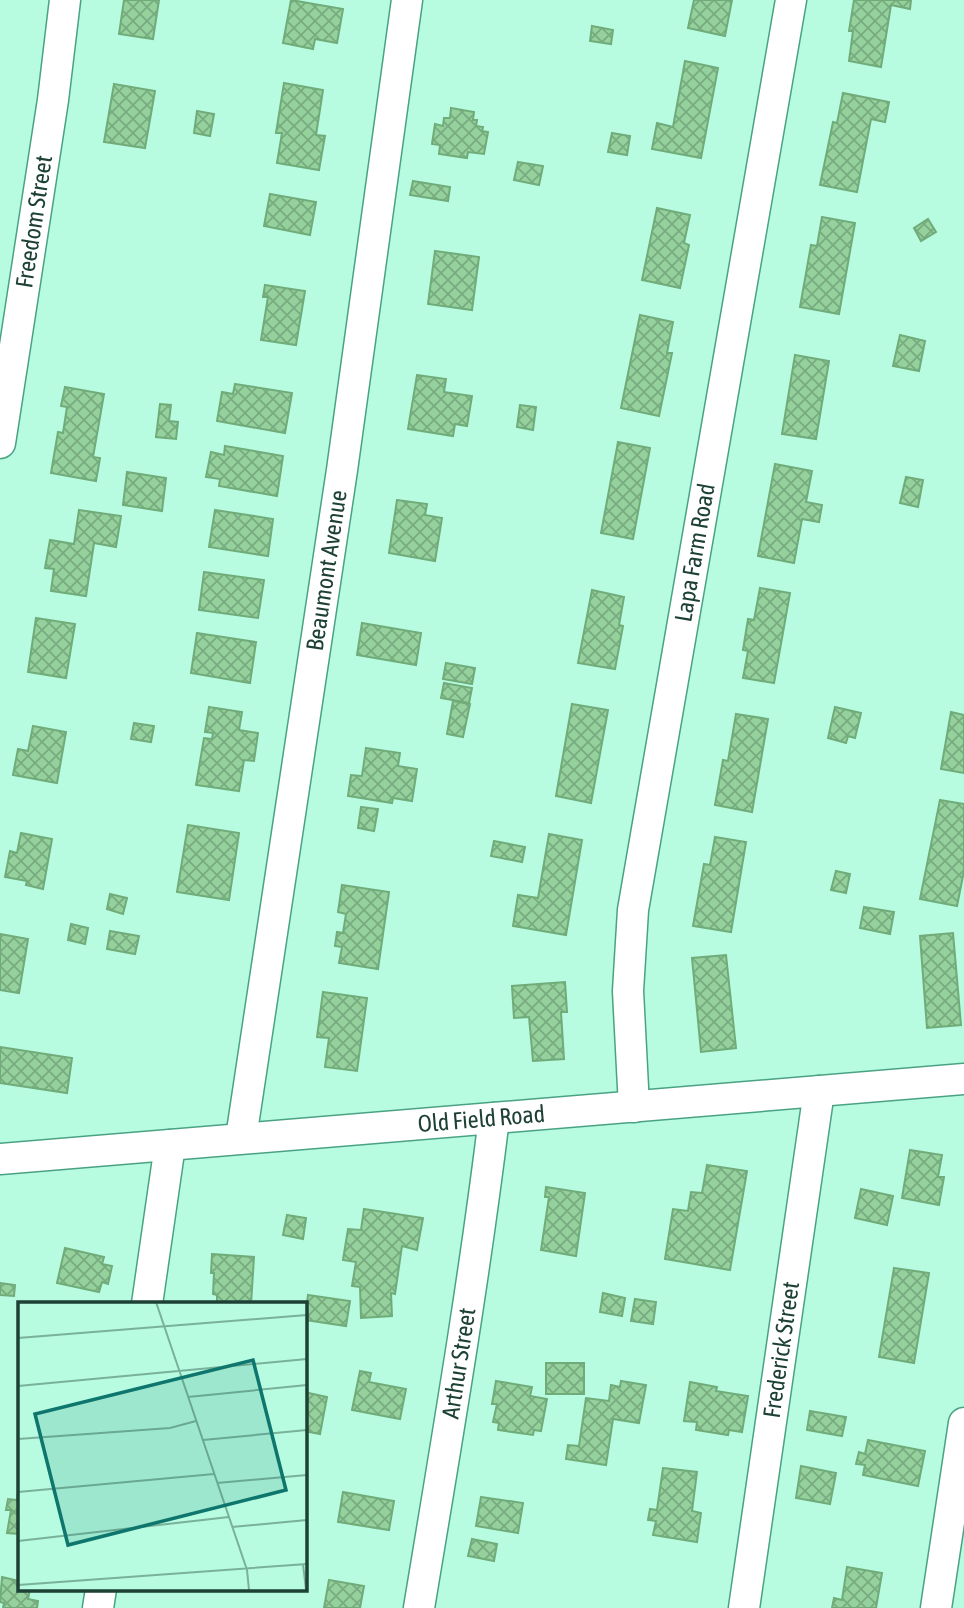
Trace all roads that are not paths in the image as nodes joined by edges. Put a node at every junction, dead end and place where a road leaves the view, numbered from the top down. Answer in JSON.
{"nodes":[{"id":1,"x":65,"y":0,"type":"edge"},
{"id":2,"x":407,"y":0,"type":"edge"},
{"id":3,"x":791,"y":0,"type":"edge"},
{"id":4,"x":0,"y":443,"type":"edge"},
{"id":5,"x":964,"y":1079,"type":"edge"},
{"id":6,"x":819,"y":1091,"type":"junction"},
{"id":7,"x":634,"y":1107,"type":"junction"},
{"id":8,"x":494,"y":1118,"type":"junction"},
{"id":9,"x":241,"y":1138,"type":"junction"},
{"id":10,"x":170,"y":1145,"type":"junction"},
{"id":11,"x":0,"y":1159,"type":"edge"},
{"id":12,"x":147,"y":1302,"type":"edge"},
{"id":13,"x":964,"y":1423,"type":"edge"},
{"id":14,"x":101,"y":1590,"type":"edge"},
{"id":15,"x":98,"y":1608,"type":"edge"},
{"id":16,"x":419,"y":1608,"type":"edge"},
{"id":17,"x":744,"y":1608,"type":"edge"},
{"id":18,"x":936,"y":1608,"type":"edge"}],
"edges":[{"from":1,"to":4,"type":"street","name":"Freedom Street"},
{"from":2,"to":9,"type":"street","name":"Beaumont Avenue"},
{"from":3,"to":7,"type":"street","name":"Lapa Farm Road"},
{"from":5,"to":6,"type":"street","name":"Old Field Road"},
{"from":6,"to":7,"type":"street","name":"Old Field Road"},
{"from":6,"to":17,"type":"street","name":"Frederick Street"},
{"from":7,"to":8,"type":"street","name":"Old Field Road"},
{"from":8,"to":9,"type":"street","name":"Old Field Road"},
{"from":8,"to":16,"type":"street","name":"Arthur Street"},
{"from":9,"to":10,"type":"street","name":"Old Field Road"},
{"from":10,"to":11,"type":"street","name":"Old Field Road"},
{"from":10,"to":12,"type":"street"},
{"from":13,"to":18,"type":"street"},
{"from":14,"to":15,"type":"street"}]}
